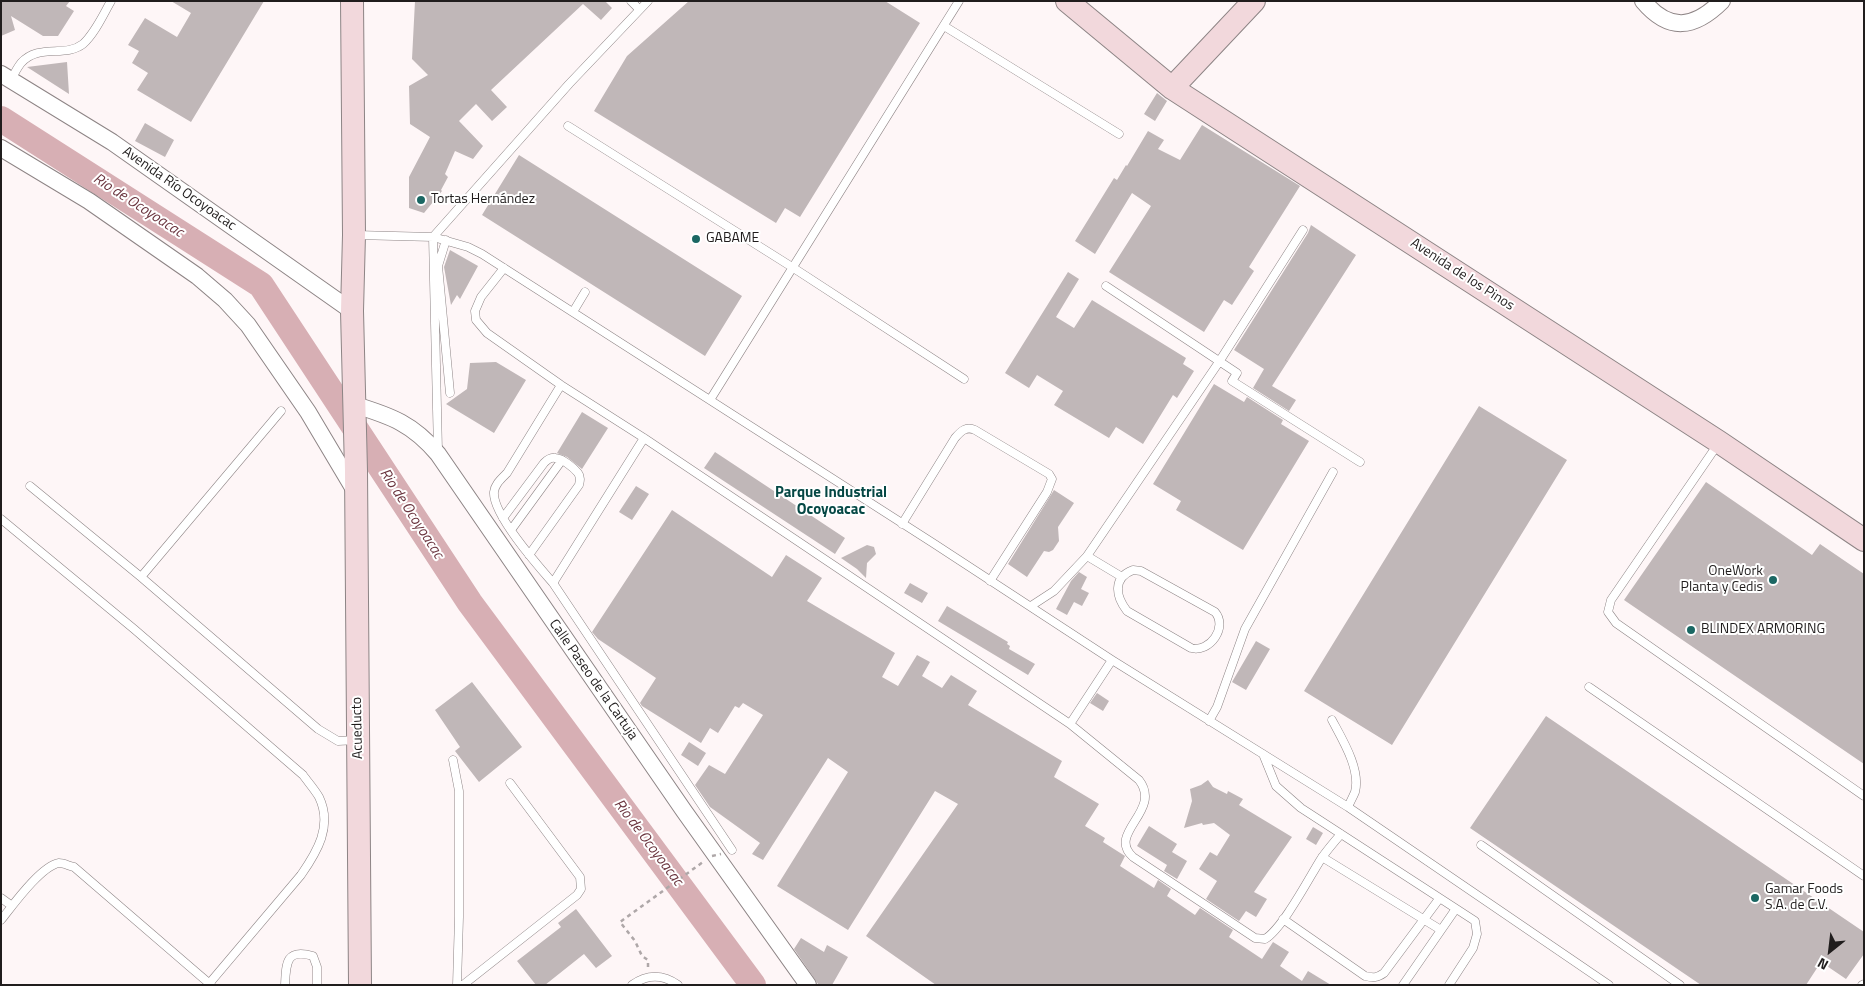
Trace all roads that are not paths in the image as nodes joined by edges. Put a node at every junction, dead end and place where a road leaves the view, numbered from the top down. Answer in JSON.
{"nodes":[{"id":1,"x":111,"y":1,"type":"edge"},
{"id":2,"x":352,"y":1,"type":"edge"},
{"id":3,"x":631,"y":1,"type":"edge"},
{"id":4,"x":648,"y":1,"type":"edge"},
{"id":5,"x":959,"y":1,"type":"edge"},
{"id":6,"x":1067,"y":1,"type":"edge"},
{"id":7,"x":1254,"y":1,"type":"edge"},
{"id":8,"x":1643,"y":1,"type":"edge"},
{"id":9,"x":1722,"y":1,"type":"edge"},
{"id":10,"x":638,"y":9,"type":"junction"},
{"id":11,"x":944,"y":26,"type":"junction"},
{"id":12,"x":6,"y":77,"type":"edge"},
{"id":13,"x":1172,"y":88,"type":"junction"},
{"id":14,"x":568,"y":126,"type":"dead end"},
{"id":15,"x":1119,"y":134,"type":"dead end"},
{"id":16,"x":1,"y":148,"type":"edge"},
{"id":17,"x":1303,"y":230,"type":"dead end"},
{"id":18,"x":354,"y":235,"type":"junction"},
{"id":19,"x":433,"y":237,"type":"junction"},
{"id":20,"x":446,"y":240,"type":"junction"},
{"id":21,"x":792,"y":267,"type":"junction"},
{"id":22,"x":504,"y":268,"type":"junction"},
{"id":23,"x":1106,"y":286,"type":"dead end"},
{"id":24,"x":585,"y":292,"type":"dead end"},
{"id":25,"x":352,"y":311,"type":"junction"},
{"id":26,"x":573,"y":312,"type":"junction"},
{"id":27,"x":1219,"y":362,"type":"junction"},
{"id":28,"x":964,"y":379,"type":"dead end"},
{"id":29,"x":561,"y":385,"type":"junction"},
{"id":30,"x":450,"y":393,"type":"dead end"},
{"id":31,"x":710,"y":400,"type":"junction"},
{"id":32,"x":282,"y":411,"type":"dead end"},
{"id":33,"x":355,"y":411,"type":"junction"},
{"id":34,"x":644,"y":438,"type":"junction"},
{"id":35,"x":1719,"y":442,"type":"junction"},
{"id":36,"x":438,"y":454,"type":"junction"},
{"id":37,"x":562,"y":460,"type":"junction"},
{"id":38,"x":1360,"y":462,"type":"dead end"},
{"id":39,"x":1333,"y":472,"type":"dead end"},
{"id":40,"x":355,"y":481,"type":"junction"},
{"id":41,"x":30,"y":486,"type":"dead end"},
{"id":42,"x":503,"y":518,"type":"junction"},
{"id":43,"x":1,"y":519,"type":"edge"},
{"id":44,"x":902,"y":524,"type":"junction"},
{"id":45,"x":512,"y":530,"type":"junction"},
{"id":46,"x":1864,"y":540,"type":"edge"},
{"id":47,"x":529,"y":555,"type":"junction"},
{"id":48,"x":1087,"y":556,"type":"junction"},
{"id":49,"x":141,"y":577,"type":"junction"},
{"id":50,"x":1122,"y":577,"type":"junction"},
{"id":51,"x":990,"y":581,"type":"junction"},
{"id":52,"x":553,"y":584,"type":"junction"},
{"id":53,"x":1031,"y":606,"type":"junction"},
{"id":54,"x":1112,"y":660,"type":"junction"},
{"id":55,"x":1589,"y":687,"type":"dead end"},
{"id":56,"x":1332,"y":720,"type":"dead end"},
{"id":57,"x":1209,"y":721,"type":"junction"},
{"id":58,"x":1070,"y":724,"type":"junction"},
{"id":59,"x":359,"y":740,"type":"junction"},
{"id":60,"x":1263,"y":754,"type":"junction"},
{"id":61,"x":454,"y":760,"type":"dead end"},
{"id":62,"x":510,"y":783,"type":"dead end"},
{"id":63,"x":1864,"y":796,"type":"edge"},
{"id":64,"x":1348,"y":807,"type":"junction"},
{"id":65,"x":1341,"y":834,"type":"junction"},
{"id":66,"x":1480,"y":846,"type":"dead end"},
{"id":67,"x":732,"y":850,"type":"dead end"},
{"id":68,"x":1322,"y":857,"type":"junction"},
{"id":69,"x":1864,"y":876,"type":"edge"},
{"id":70,"x":1,"y":898,"type":"edge"},
{"id":71,"x":1439,"y":898,"type":"junction"},
{"id":72,"x":12,"y":906,"type":"junction"},
{"id":73,"x":1455,"y":910,"type":"junction"},
{"id":74,"x":1423,"y":918,"type":"junction"},
{"id":75,"x":1283,"y":919,"type":"junction"},
{"id":76,"x":1,"y":920,"type":"edge"},
{"id":77,"x":1441,"y":930,"type":"junction"},
{"id":78,"x":209,"y":984,"type":"edge"},
{"id":79,"x":285,"y":985,"type":"edge"},
{"id":80,"x":317,"y":985,"type":"edge"},
{"id":81,"x":360,"y":985,"type":"edge"},
{"id":82,"x":457,"y":985,"type":"edge"},
{"id":83,"x":463,"y":985,"type":"edge"},
{"id":84,"x":632,"y":985,"type":"edge"},
{"id":85,"x":678,"y":985,"type":"edge"},
{"id":86,"x":808,"y":985,"type":"edge"},
{"id":87,"x":1403,"y":985,"type":"edge"},
{"id":88,"x":1449,"y":985,"type":"edge"},
{"id":89,"x":1609,"y":985,"type":"edge"},
{"id":90,"x":1680,"y":985,"type":"edge"}],
"edges":[{"from":1,"to":12,"type":"lane"},
{"from":2,"to":18,"type":"street","name":"Acueducto"},
{"from":3,"to":10,"type":"lane"},
{"from":4,"to":10,"type":"lane"},
{"from":5,"to":11,"type":"lane"},
{"from":6,"to":13,"type":"street","name":"Avenida de los Pinos"},
{"from":7,"to":13,"type":"street"},
{"from":8,"to":9,"type":"street"},
{"from":10,"to":19,"type":"lane"},
{"from":11,"to":15,"type":"lane"},
{"from":11,"to":21,"type":"lane"},
{"from":12,"to":25,"type":"street","name":"Avenida Río Ocoyoacac"},
{"from":13,"to":35,"type":"street","name":"Avenida de los Pinos"},
{"from":14,"to":21,"type":"lane"},
{"from":16,"to":40,"type":"street"},
{"from":17,"to":27,"type":"lane"},
{"from":18,"to":19,"type":"lane"},
{"from":18,"to":25,"type":"street","name":"Acueducto"},
{"from":19,"to":20,"type":"lane"},
{"from":19,"to":36,"type":"lane"},
{"from":20,"to":22,"type":"lane"},
{"from":20,"to":30,"type":"lane"},
{"from":21,"to":28,"type":"lane"},
{"from":21,"to":31,"type":"lane"},
{"from":22,"to":26,"type":"lane"},
{"from":22,"to":29,"type":"lane"},
{"from":23,"to":27,"type":"lane"},
{"from":24,"to":26,"type":"lane"},
{"from":25,"to":33,"type":"street","name":"Acueducto"},
{"from":26,"to":31,"type":"lane"},
{"from":27,"to":38,"type":"lane"},
{"from":27,"to":48,"type":"lane"},
{"from":29,"to":34,"type":"lane"},
{"from":29,"to":42,"type":"lane"},
{"from":31,"to":44,"type":"lane"},
{"from":32,"to":49,"type":"lane"},
{"from":33,"to":36,"type":"street","name":"Calle Paseo de la Cartuja"},
{"from":33,"to":40,"type":"street","name":"Acueducto"},
{"from":34,"to":52,"type":"lane"},
{"from":34,"to":58,"type":"lane"},
{"from":35,"to":46,"type":"street","name":"Avenida de los Pinos"},
{"from":35,"to":63,"type":"lane"},
{"from":36,"to":86,"type":"street","name":"Calle Paseo de la Cartuja"},
{"from":37,"to":42,"type":"lane"},
{"from":37,"to":45,"type":"lane"},
{"from":37,"to":47,"type":"lane"},
{"from":39,"to":57,"type":"lane"},
{"from":40,"to":59,"type":"street","name":"Acueducto"},
{"from":41,"to":49,"type":"lane"},
{"from":42,"to":45,"type":"lane"},
{"from":43,"to":78,"type":"lane"},
{"from":44,"to":51,"type":"lane"},
{"from":44,"to":51,"type":"lane"},
{"from":45,"to":47,"type":"lane"},
{"from":47,"to":52,"type":"lane"},
{"from":48,"to":50,"type":"lane"},
{"from":48,"to":53,"type":"lane"},
{"from":49,"to":59,"type":"lane"},
{"from":50,"to":50,"type":"lane"},
{"from":51,"to":53,"type":"lane"},
{"from":52,"to":67,"type":"lane"},
{"from":53,"to":54,"type":"lane"},
{"from":54,"to":57,"type":"lane"},
{"from":54,"to":58,"type":"lane"},
{"from":55,"to":69,"type":"lane"},
{"from":56,"to":64,"type":"lane"},
{"from":57,"to":60,"type":"lane"},
{"from":58,"to":75,"type":"lane"},
{"from":59,"to":81,"type":"street","name":"Acueducto"},
{"from":60,"to":64,"type":"lane"},
{"from":60,"to":65,"type":"lane"},
{"from":61,"to":82,"type":"lane"},
{"from":62,"to":83,"type":"lane"},
{"from":64,"to":89,"type":"lane"},
{"from":65,"to":68,"type":"lane"},
{"from":65,"to":71,"type":"lane"},
{"from":66,"to":90,"type":"lane"},
{"from":68,"to":74,"type":"lane"},
{"from":68,"to":75,"type":"lane"},
{"from":70,"to":72,"type":"lane"},
{"from":71,"to":73,"type":"lane"},
{"from":71,"to":74,"type":"lane"},
{"from":72,"to":76,"type":"lane"},
{"from":72,"to":78,"type":"lane"},
{"from":73,"to":77,"type":"lane"},
{"from":73,"to":88,"type":"lane"},
{"from":74,"to":75,"type":"lane"},
{"from":74,"to":77,"type":"lane"},
{"from":77,"to":87,"type":"lane"},
{"from":79,"to":80,"type":"lane"},
{"from":84,"to":85,"type":"lane"}]}
